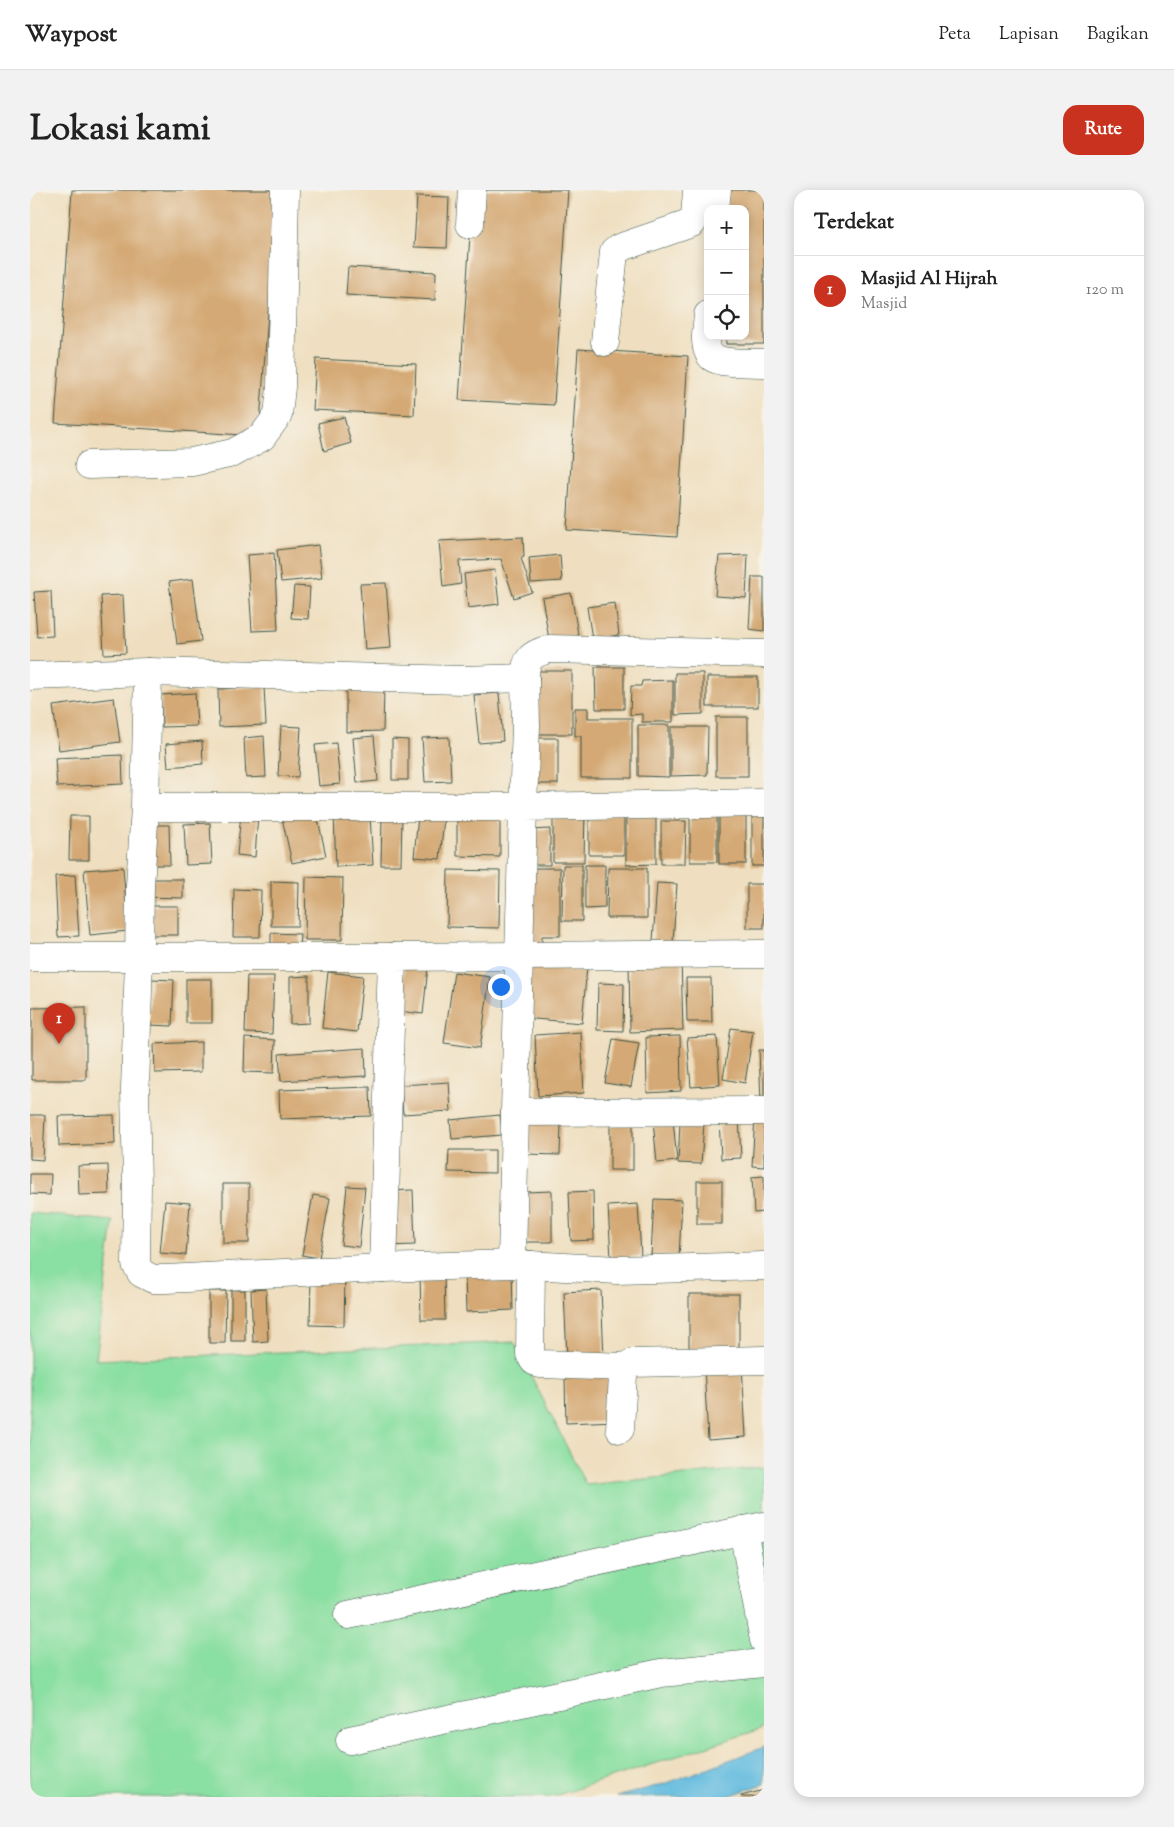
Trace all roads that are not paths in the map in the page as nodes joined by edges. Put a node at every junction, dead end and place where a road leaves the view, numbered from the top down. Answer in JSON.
{"nodes":[{"id":1,"x":285,"y":190,"type":"edge"},
{"id":2,"x":472,"y":190,"type":"edge"},
{"id":3,"x":697,"y":190,"type":"edge"},
{"id":4,"x":716,"y":190,"type":"edge"},
{"id":5,"x":715,"y":205,"type":"edge"},
{"id":6,"x":470,"y":224,"type":"dead end"},
{"id":7,"x":707,"y":340,"type":"edge"},
{"id":8,"x":606,"y":342,"type":"dead end"},
{"id":9,"x":764,"y":363,"type":"edge"},
{"id":10,"x":89,"y":465,"type":"dead end"},
{"id":11,"x":764,"y":654,"type":"edge"},
{"id":12,"x":148,"y":672,"type":"junction"},
{"id":13,"x":30,"y":676,"type":"edge"},
{"id":14,"x":525,"y":678,"type":"junction"},
{"id":15,"x":764,"y":804,"type":"edge"},
{"id":16,"x":145,"y":806,"type":"junction"},
{"id":17,"x":523,"y":807,"type":"junction"},
{"id":18,"x":764,"y":954,"type":"edge"},
{"id":19,"x":519,"y":956,"type":"junction"},
{"id":20,"x":30,"y":957,"type":"edge"},
{"id":21,"x":139,"y":957,"type":"junction"},
{"id":22,"x":392,"y":957,"type":"junction"},
{"id":23,"x":764,"y":1111,"type":"edge"},
{"id":24,"x":515,"y":1112,"type":"junction"},
{"id":25,"x":522,"y":1264,"type":"junction"},
{"id":26,"x":764,"y":1266,"type":"edge"},
{"id":27,"x":383,"y":1268,"type":"junction"},
{"id":28,"x":764,"y":1360,"type":"edge"},
{"id":29,"x":626,"y":1367,"type":"junction"},
{"id":30,"x":620,"y":1429,"type":"dead end"},
{"id":31,"x":753,"y":1528,"type":"edge"},
{"id":32,"x":348,"y":1615,"type":"dead end"},
{"id":33,"x":764,"y":1640,"type":"edge"},
{"id":34,"x":764,"y":1663,"type":"edge"},
{"id":35,"x":350,"y":1740,"type":"dead end"}],
"edges":[{"from":1,"to":10,"type":"street"},
{"from":2,"to":6,"type":"street"},
{"from":3,"to":8,"type":"street"},
{"from":4,"to":5,"type":"street"},
{"from":7,"to":9,"type":"street"},
{"from":11,"to":14,"type":"street"},
{"from":12,"to":13,"type":"street"},
{"from":12,"to":14,"type":"street"},
{"from":12,"to":16,"type":"street"},
{"from":14,"to":17,"type":"street"},
{"from":15,"to":17,"type":"street"},
{"from":16,"to":17,"type":"street"},
{"from":16,"to":21,"type":"street"},
{"from":17,"to":19,"type":"street"},
{"from":18,"to":19,"type":"street"},
{"from":19,"to":22,"type":"street"},
{"from":19,"to":24,"type":"street"},
{"from":20,"to":21,"type":"street"},
{"from":21,"to":22,"type":"street"},
{"from":21,"to":27,"type":"street"},
{"from":22,"to":27,"type":"street"},
{"from":23,"to":24,"type":"street"},
{"from":24,"to":25,"type":"street"},
{"from":25,"to":26,"type":"street"},
{"from":25,"to":27,"type":"street"},
{"from":25,"to":29,"type":"street"},
{"from":28,"to":29,"type":"street"},
{"from":29,"to":30,"type":"street"},
{"from":31,"to":32,"type":"street"},
{"from":31,"to":33,"type":"street"},
{"from":34,"to":35,"type":"street"}]}
